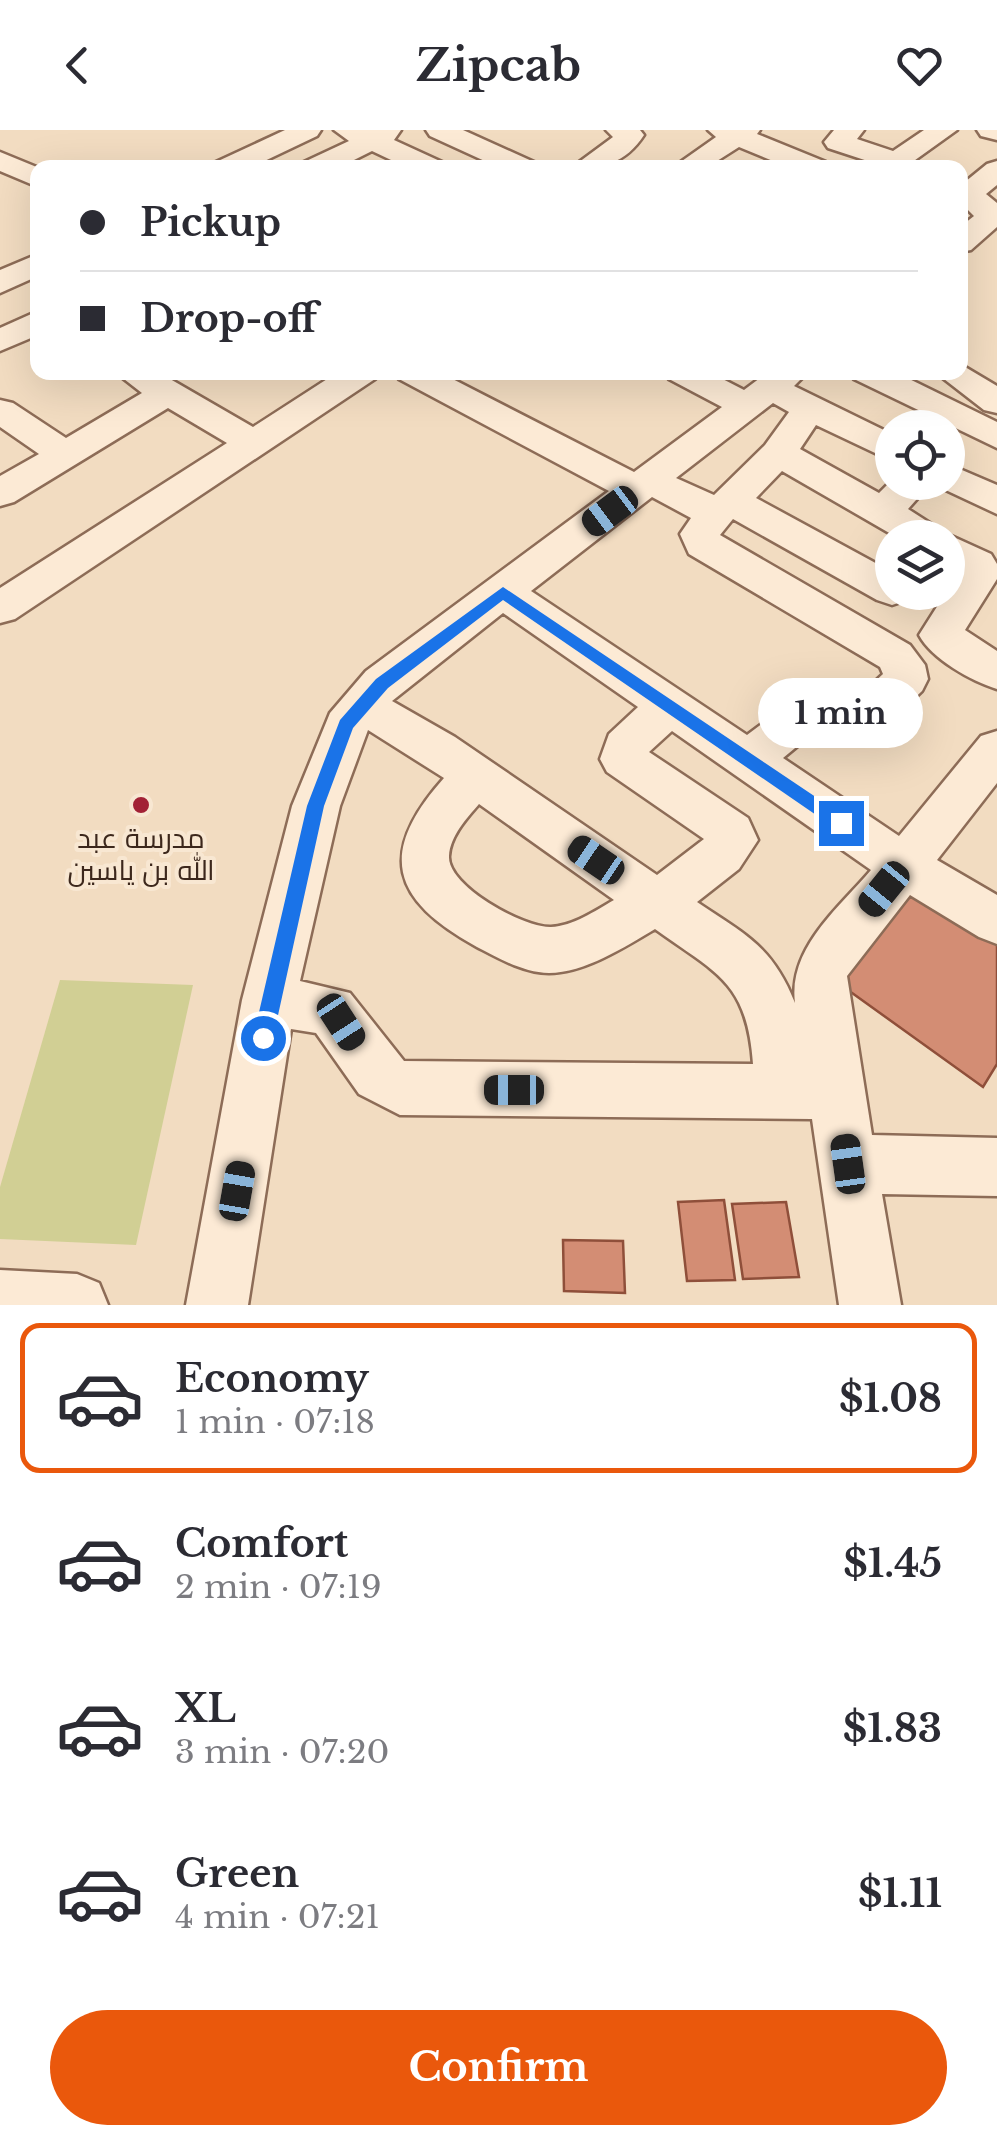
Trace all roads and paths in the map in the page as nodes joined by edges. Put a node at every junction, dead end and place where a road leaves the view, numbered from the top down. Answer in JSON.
{"nodes":[{"id":1,"x":307,"y":130,"type":"edge"},
{"id":2,"x":440,"y":130,"type":"edge"},
{"id":3,"x":620,"y":130,"type":"edge"},
{"id":4,"x":850,"y":130,"type":"edge"},
{"id":5,"x":944,"y":130,"type":"edge"},
{"id":6,"x":735,"y":132,"type":"edge"},
{"id":7,"x":371,"y":133,"type":"edge"},
{"id":8,"x":0,"y":160,"type":"edge"},
{"id":9,"x":246,"y":160,"type":"edge"},
{"id":10,"x":332,"y":160,"type":"edge"},
{"id":11,"x":418,"y":160,"type":"edge"},
{"id":12,"x":506,"y":160,"type":"edge"},
{"id":13,"x":598,"y":160,"type":"edge"},
{"id":14,"x":697,"y":160,"type":"edge"},
{"id":15,"x":798,"y":160,"type":"edge"},
{"id":16,"x":893,"y":160,"type":"edge"},
{"id":17,"x":898,"y":160,"type":"edge"},
{"id":18,"x":997,"y":170,"type":"edge"},
{"id":19,"x":30,"y":174,"type":"edge"},
{"id":20,"x":977,"y":225,"type":"edge"},
{"id":21,"x":30,"y":267,"type":"edge"},
{"id":22,"x":0,"y":283,"type":"edge"},
{"id":23,"x":0,"y":306,"type":"edge"},
{"id":24,"x":30,"y":316,"type":"edge"},
{"id":25,"x":30,"y":322,"type":"edge"},
{"id":26,"x":0,"y":341,"type":"edge"},
{"id":27,"x":968,"y":362,"type":"edge"},
{"id":28,"x":997,"y":379,"type":"edge"},
{"id":29,"x":154,"y":380,"type":"edge"},
{"id":30,"x":350,"y":380,"type":"edge"},
{"id":31,"x":427,"y":380,"type":"edge"},
{"id":32,"x":717,"y":380,"type":"edge"},
{"id":33,"x":882,"y":380,"type":"edge"},
{"id":34,"x":964,"y":380,"type":"edge"},
{"id":35,"x":780,"y":394,"type":"edge"},
{"id":36,"x":916,"y":397,"type":"junction"},
{"id":37,"x":997,"y":402,"type":"edge"},
{"id":38,"x":906,"y":410,"type":"edge"},
{"id":39,"x":0,"y":412,"type":"edge"},
{"id":40,"x":997,"y":436,"type":"edge"},
{"id":41,"x":875,"y":440,"type":"edge"},
{"id":42,"x":252,"y":443,"type":"junction"},
{"id":43,"x":778,"y":453,"type":"junction"},
{"id":44,"x":65,"y":454,"type":"junction"},
{"id":45,"x":643,"y":485,"type":"junction"},
{"id":46,"x":965,"y":485,"type":"edge"},
{"id":47,"x":0,"y":493,"type":"edge"},
{"id":48,"x":895,"y":500,"type":"edge"},
{"id":49,"x":997,"y":501,"type":"edge"},
{"id":50,"x":725,"y":507,"type":"junction"},
{"id":51,"x":884,"y":511,"type":"junction"},
{"id":52,"x":899,"y":520,"type":"edge"},
{"id":53,"x":965,"y":558,"type":"edge"},
{"id":54,"x":875,"y":581,"type":"edge"},
{"id":55,"x":503,"y":592,"type":"junction"},
{"id":56,"x":965,"y":596,"type":"edge"},
{"id":57,"x":0,"y":608,"type":"edge"},
{"id":58,"x":930,"y":610,"type":"edge"},
{"id":59,"x":955,"y":610,"type":"edge"},
{"id":60,"x":948,"y":620,"type":"junction"},
{"id":61,"x":997,"y":673,"type":"edge"},
{"id":62,"x":361,"y":704,"type":"junction"},
{"id":63,"x":669,"y":706,"type":"junction"},
{"id":64,"x":997,"y":748,"type":"edge"},
{"id":65,"x":748,"y":760,"type":"junction"},
{"id":66,"x":474,"y":777,"type":"junction"},
{"id":67,"x":903,"y":866,"type":"junction"},
{"id":68,"x":657,"y":902,"type":"junction"},
{"id":69,"x":997,"y":921,"type":"edge"},
{"id":70,"x":269,"y":1000,"type":"junction"},
{"id":71,"x":810,"y":1092,"type":"junction"},
{"id":72,"x":848,"y":1164,"type":"junction"},
{"id":73,"x":997,"y":1167,"type":"edge"},
{"id":74,"x":0,"y":1301,"type":"edge"},
{"id":75,"x":77,"y":1305,"type":"edge"},
{"id":76,"x":217,"y":1305,"type":"edge"},
{"id":77,"x":870,"y":1305,"type":"edge"}],
"edges":[{"from":1,"to":9,"type":"street"},
{"from":2,"to":12,"type":"street"},
{"from":3,"to":13,"type":"street"},
{"from":4,"to":16,"type":"street"},
{"from":5,"to":17,"type":"street"},
{"from":6,"to":14,"type":"street"},
{"from":6,"to":15,"type":"street"},
{"from":7,"to":10,"type":"street"},
{"from":7,"to":11,"type":"street"},
{"from":8,"to":19,"type":"street"},
{"from":18,"to":20,"type":"street"},
{"from":21,"to":22,"type":"street"},
{"from":23,"to":24,"type":"street"},
{"from":25,"to":26,"type":"street"},
{"from":27,"to":28,"type":"street"},
{"from":29,"to":42,"type":"street"},
{"from":29,"to":44,"type":"street"},
{"from":30,"to":42,"type":"street"},
{"from":31,"to":45,"type":"street"},
{"from":32,"to":35,"type":"street"},
{"from":33,"to":36,"type":"street"},
{"from":34,"to":37,"type":"street"},
{"from":35,"to":41,"type":"street"},
{"from":35,"to":43,"type":"street"},
{"from":35,"to":45,"type":"street"},
{"from":36,"to":38,"type":"street"},
{"from":36,"to":40,"type":"street"},
{"from":39,"to":44,"type":"street"},
{"from":42,"to":57,"type":"street"},
{"from":43,"to":50,"type":"street"},
{"from":43,"to":51,"type":"street"},
{"from":44,"to":47,"type":"street"},
{"from":45,"to":50,"type":"street"},
{"from":45,"to":55,"type":"street"},
{"from":46,"to":49,"type":"street"},
{"from":48,"to":51,"type":"street"},
{"from":50,"to":54,"type":"street"},
{"from":50,"to":65,"type":"street"},
{"from":51,"to":52,"type":"street"},
{"from":53,"to":56,"type":"street"},
{"from":55,"to":62,"type":"street"},
{"from":55,"to":63,"type":"street"},
{"from":58,"to":60,"type":"street"},
{"from":59,"to":60,"type":"street"},
{"from":60,"to":61,"type":"street"},
{"from":62,"to":66,"type":"street"},
{"from":62,"to":70,"type":"street"},
{"from":63,"to":65,"type":"street"},
{"from":63,"to":68,"type":"street"},
{"from":64,"to":67,"type":"street"},
{"from":65,"to":67,"type":"street"},
{"from":66,"to":68,"type":"street"},
{"from":66,"to":68,"type":"street"},
{"from":67,"to":69,"type":"street"},
{"from":67,"to":71,"type":"street"},
{"from":68,"to":71,"type":"street"},
{"from":70,"to":71,"type":"street"},
{"from":70,"to":76,"type":"street"},
{"from":71,"to":72,"type":"street"},
{"from":72,"to":73,"type":"street"},
{"from":72,"to":77,"type":"street"},
{"from":74,"to":75,"type":"street"}]}
